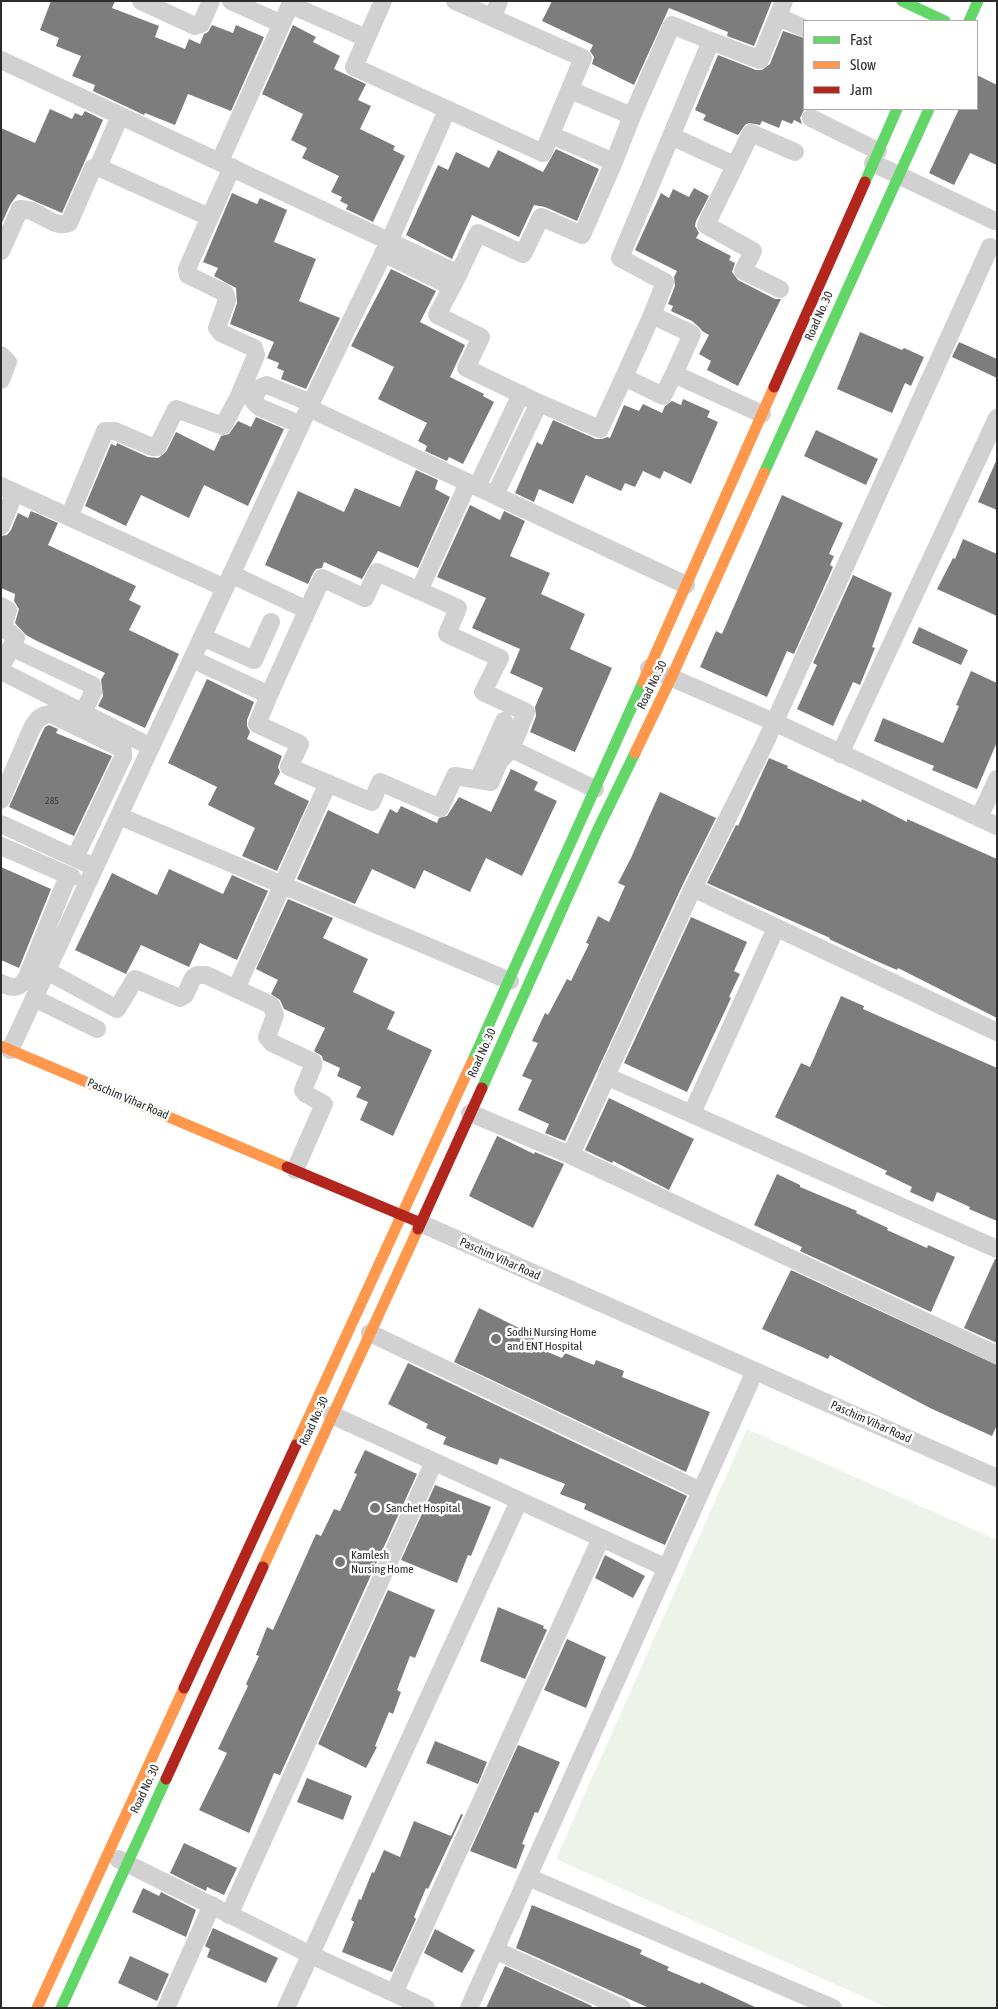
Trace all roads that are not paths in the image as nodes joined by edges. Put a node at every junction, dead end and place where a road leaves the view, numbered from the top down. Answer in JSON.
{"nodes":[{"id":1,"x":141,"y":1,"type":"edge"},
{"id":2,"x":211,"y":1,"type":"edge"},
{"id":3,"x":231,"y":1,"type":"edge"},
{"id":4,"x":382,"y":1,"type":"edge"},
{"id":5,"x":455,"y":1,"type":"edge"},
{"id":6,"x":902,"y":1,"type":"edge"},
{"id":7,"x":978,"y":1,"type":"edge"},
{"id":8,"x":291,"y":3,"type":"edge"},
{"id":9,"x":496,"y":9,"type":"edge"},
{"id":10,"x":781,"y":9,"type":"edge"},
{"id":11,"x":940,"y":17,"type":"edge"},
{"id":12,"x":970,"y":20,"type":"edge"},
{"id":13,"x":282,"y":24,"type":"junction"},
{"id":14,"x":803,"y":27,"type":"edge"},
{"id":15,"x":366,"y":38,"type":"junction"},
{"id":16,"x":711,"y":41,"type":"junction"},
{"id":17,"x":1,"y":60,"type":"edge"},
{"id":18,"x":570,"y":90,"type":"junction"},
{"id":19,"x":447,"y":110,"type":"junction"},
{"id":20,"x":897,"y":110,"type":"edge"},
{"id":21,"x":929,"y":110,"type":"edge"},
{"id":22,"x":120,"y":116,"type":"junction"},
{"id":23,"x":632,"y":116,"type":"junction"},
{"id":24,"x":810,"y":118,"type":"dead end"},
{"id":25,"x":551,"y":135,"type":"junction"},
{"id":26,"x":671,"y":136,"type":"junction"},
{"id":27,"x":795,"y":152,"type":"dead end"},
{"id":28,"x":876,"y":157,"type":"junction"},
{"id":29,"x":614,"y":162,"type":"junction"},
{"id":30,"x":226,"y":164,"type":"junction"},
{"id":31,"x":734,"y":165,"type":"junction"},
{"id":32,"x":98,"y":166,"type":"junction"},
{"id":33,"x":897,"y":176,"type":"junction"},
{"id":34,"x":209,"y":217,"type":"junction"},
{"id":35,"x":996,"y":219,"type":"edge"},
{"id":36,"x":3,"y":241,"type":"edge"},
{"id":37,"x":386,"y":247,"type":"junction"},
{"id":38,"x":993,"y":248,"type":"edge"},
{"id":39,"x":455,"y":281,"type":"junction"},
{"id":40,"x":780,"y":289,"type":"dead end"},
{"id":41,"x":652,"y":315,"type":"junction"},
{"id":42,"x":1,"y":355,"type":"edge"},
{"id":43,"x":674,"y":374,"type":"junction"},
{"id":44,"x":624,"y":377,"type":"junction"},
{"id":45,"x":1,"y":380,"type":"edge"},
{"id":46,"x":249,"y":390,"type":"junction"},
{"id":47,"x":521,"y":394,"type":"junction"},
{"id":48,"x":540,"y":403,"type":"junction"},
{"id":49,"x":781,"y":404,"type":"junction"},
{"id":50,"x":310,"y":405,"type":"junction"},
{"id":51,"x":762,"y":414,"type":"junction"},
{"id":52,"x":997,"y":418,"type":"edge"},
{"id":53,"x":300,"y":425,"type":"junction"},
{"id":54,"x":473,"y":485,"type":"junction"},
{"id":55,"x":8,"y":489,"type":"edge"},
{"id":56,"x":495,"y":496,"type":"junction"},
{"id":57,"x":69,"y":517,"type":"junction"},
{"id":58,"x":1,"y":526,"type":"edge"},
{"id":59,"x":228,"y":581,"type":"junction"},
{"id":60,"x":686,"y":585,"type":"junction"},
{"id":61,"x":419,"y":591,"type":"junction"},
{"id":62,"x":1,"y":606,"type":"edge"},
{"id":63,"x":307,"y":610,"type":"junction"},
{"id":64,"x":271,"y":622,"type":"dead end"},
{"id":65,"x":202,"y":637,"type":"junction"},
{"id":66,"x":11,"y":647,"type":"junction"},
{"id":67,"x":192,"y":659,"type":"junction"},
{"id":68,"x":1,"y":667,"type":"edge"},
{"id":69,"x":650,"y":668,"type":"junction"},
{"id":70,"x":1,"y":672,"type":"edge"},
{"id":71,"x":672,"y":676,"type":"junction"},
{"id":72,"x":269,"y":695,"type":"junction"},
{"id":73,"x":83,"y":713,"type":"junction"},
{"id":74,"x":504,"y":721,"type":"dead end"},
{"id":75,"x":774,"y":722,"type":"junction"},
{"id":76,"x":495,"y":741,"type":"junction"},
{"id":77,"x":151,"y":748,"type":"junction"},
{"id":78,"x":511,"y":749,"type":"junction"},
{"id":79,"x":840,"y":754,"type":"junction"},
{"id":80,"x":482,"y":771,"type":"dead end"},
{"id":81,"x":997,"y":779,"type":"edge"},
{"id":82,"x":328,"y":783,"type":"junction"},
{"id":83,"x":595,"y":789,"type":"junction"},
{"id":84,"x":1,"y":800,"type":"edge"},
{"id":85,"x":119,"y":816,"type":"junction"},
{"id":86,"x":979,"y":818,"type":"junction"},
{"id":87,"x":1,"y":824,"type":"edge"},
{"id":88,"x":997,"y":826,"type":"edge"},
{"id":89,"x":1,"y":846,"type":"edge"},
{"id":90,"x":75,"y":858,"type":"junction"},
{"id":91,"x":95,"y":868,"type":"junction"},
{"id":92,"x":283,"y":885,"type":"junction"},
{"id":93,"x":693,"y":888,"type":"junction"},
{"id":94,"x":776,"y":928,"type":"junction"},
{"id":95,"x":47,"y":971,"type":"junction"},
{"id":96,"x":510,"y":981,"type":"junction"},
{"id":97,"x":1,"y":983,"type":"edge"},
{"id":98,"x":236,"y":988,"type":"junction"},
{"id":99,"x":34,"y":998,"type":"junction"},
{"id":100,"x":97,"y":1029,"type":"dead end"},
{"id":101,"x":997,"y":1032,"type":"edge"},
{"id":102,"x":6,"y":1048,"type":"edge"},
{"id":103,"x":607,"y":1076,"type":"junction"},
{"id":104,"x":692,"y":1112,"type":"junction"},
{"id":105,"x":470,"y":1113,"type":"junction"},
{"id":106,"x":568,"y":1154,"type":"junction"},
{"id":107,"x":295,"y":1170,"type":"junction"},
{"id":108,"x":402,"y":1215,"type":"junction"},
{"id":109,"x":420,"y":1223,"type":"junction"},
{"id":110,"x":997,"y":1249,"type":"edge"},
{"id":111,"x":370,"y":1333,"type":"junction"},
{"id":112,"x":997,"y":1355,"type":"edge"},
{"id":113,"x":755,"y":1371,"type":"junction"},
{"id":114,"x":332,"y":1415,"type":"junction"},
{"id":115,"x":434,"y":1462,"type":"junction"},
{"id":116,"x":997,"y":1478,"type":"edge"},
{"id":117,"x":701,"y":1491,"type":"junction"},
{"id":118,"x":519,"y":1502,"type":"junction"},
{"id":119,"x":601,"y":1538,"type":"junction"},
{"id":120,"x":667,"y":1568,"type":"junction"},
{"id":121,"x":108,"y":1854,"type":"junction"},
{"id":122,"x":126,"y":1862,"type":"junction"},
{"id":123,"x":528,"y":1877,"type":"junction"},
{"id":124,"x":212,"y":1905,"type":"junction"},
{"id":125,"x":229,"y":1915,"type":"junction"},
{"id":126,"x":495,"y":1950,"type":"junction"},
{"id":127,"x":311,"y":1955,"type":"junction"},
{"id":128,"x":394,"y":1993,"type":"junction"},
{"id":129,"x":37,"y":2008,"type":"edge"},
{"id":130,"x":61,"y":2008,"type":"edge"},
{"id":131,"x":166,"y":2008,"type":"edge"},
{"id":132,"x":286,"y":2008,"type":"edge"},
{"id":133,"x":426,"y":2008,"type":"edge"},
{"id":134,"x":469,"y":2008,"type":"edge"},
{"id":135,"x":622,"y":2008,"type":"edge"},
{"id":136,"x":833,"y":2008,"type":"edge"}],
"edges":[{"from":1,"to":2,"type":"street"},
{"from":3,"to":13,"type":"street"},
{"from":4,"to":15,"type":"street"},
{"from":5,"to":9,"type":"street"},
{"from":6,"to":11,"type":"street"},
{"from":7,"to":12,"type":"street"},
{"from":8,"to":13,"type":"street"},
{"from":8,"to":15,"type":"street"},
{"from":9,"to":18,"type":"street"},
{"from":10,"to":14,"type":"street"},
{"from":10,"to":16,"type":"street"},
{"from":13,"to":30,"type":"street"},
{"from":15,"to":19,"type":"street"},
{"from":16,"to":23,"type":"street"},
{"from":16,"to":26,"type":"street"},
{"from":17,"to":22,"type":"street"},
{"from":18,"to":23,"type":"street"},
{"from":18,"to":25,"type":"street"},
{"from":19,"to":25,"type":"street"},
{"from":19,"to":37,"type":"street"},
{"from":20,"to":28,"type":"street","name":"Road No. 30"},
{"from":21,"to":33,"type":"street","name":"Road No. 30"},
{"from":22,"to":30,"type":"street"},
{"from":22,"to":32,"type":"street"},
{"from":23,"to":29,"type":"street"},
{"from":24,"to":28,"type":"street"},
{"from":25,"to":29,"type":"street"},
{"from":26,"to":31,"type":"street"},
{"from":26,"to":41,"type":"street"},
{"from":27,"to":31,"type":"street"},
{"from":28,"to":33,"type":"street"},
{"from":28,"to":49,"type":"street","name":"Road No. 30"},
{"from":29,"to":39,"type":"street"},
{"from":30,"to":34,"type":"street"},
{"from":30,"to":37,"type":"street"},
{"from":31,"to":40,"type":"street"},
{"from":32,"to":34,"type":"street"},
{"from":32,"to":36,"type":"street"},
{"from":33,"to":35,"type":"street"},
{"from":33,"to":49,"type":"street","name":"Road No. 30"},
{"from":34,"to":46,"type":"street"},
{"from":35,"to":38,"type":"street"},
{"from":37,"to":39,"type":"street"},
{"from":37,"to":50,"type":"street"},
{"from":38,"to":75,"type":"street"},
{"from":39,"to":47,"type":"street"},
{"from":41,"to":43,"type":"street"},
{"from":41,"to":44,"type":"street"},
{"from":42,"to":45,"type":"street"},
{"from":43,"to":44,"type":"street"},
{"from":43,"to":51,"type":"street"},
{"from":44,"to":48,"type":"street"},
{"from":46,"to":50,"type":"street"},
{"from":46,"to":53,"type":"street"},
{"from":46,"to":57,"type":"street"},
{"from":47,"to":48,"type":"street"},
{"from":47,"to":54,"type":"street"},
{"from":48,"to":56,"type":"street"},
{"from":49,"to":51,"type":"street","name":"Road No. 30"},
{"from":49,"to":71,"type":"street","name":"Road No. 30"},
{"from":50,"to":53,"type":"street"},
{"from":50,"to":54,"type":"street"},
{"from":51,"to":60,"type":"street","name":"Road No. 30"},
{"from":52,"to":79,"type":"street"},
{"from":53,"to":59,"type":"street"},
{"from":54,"to":56,"type":"street"},
{"from":54,"to":61,"type":"street"},
{"from":55,"to":57,"type":"street"},
{"from":55,"to":58,"type":"street"},
{"from":56,"to":60,"type":"street"},
{"from":57,"to":59,"type":"street"},
{"from":59,"to":63,"type":"street"},
{"from":59,"to":65,"type":"street"},
{"from":60,"to":69,"type":"street","name":"Road No. 30"},
{"from":61,"to":63,"type":"street"},
{"from":61,"to":78,"type":"street"},
{"from":62,"to":66,"type":"street"},
{"from":63,"to":72,"type":"street"},
{"from":64,"to":65,"type":"street"},
{"from":65,"to":67,"type":"street"},
{"from":66,"to":68,"type":"street"},
{"from":66,"to":73,"type":"street"},
{"from":67,"to":72,"type":"street"},
{"from":67,"to":77,"type":"street"},
{"from":69,"to":71,"type":"street"},
{"from":69,"to":83,"type":"street","name":"Road No. 30"},
{"from":70,"to":73,"type":"street"},
{"from":71,"to":75,"type":"street"},
{"from":71,"to":105,"type":"street","name":"Road No. 30"},
{"from":72,"to":82,"type":"street"},
{"from":73,"to":77,"type":"street"},
{"from":74,"to":76,"type":"street"},
{"from":75,"to":79,"type":"street"},
{"from":75,"to":93,"type":"street"},
{"from":76,"to":78,"type":"street"},
{"from":76,"to":80,"type":"street"},
{"from":77,"to":85,"type":"street"},
{"from":78,"to":82,"type":"street"},
{"from":78,"to":83,"type":"street"},
{"from":79,"to":86,"type":"street"},
{"from":81,"to":86,"type":"street"},
{"from":82,"to":92,"type":"street"},
{"from":83,"to":96,"type":"street","name":"Road No. 30"},
{"from":84,"to":90,"type":"street"},
{"from":85,"to":91,"type":"street"},
{"from":85,"to":92,"type":"street"},
{"from":86,"to":88,"type":"street"},
{"from":87,"to":90,"type":"street"},
{"from":89,"to":97,"type":"street"},
{"from":90,"to":91,"type":"street"},
{"from":91,"to":95,"type":"street"},
{"from":92,"to":96,"type":"street"},
{"from":92,"to":98,"type":"street"},
{"from":93,"to":94,"type":"street"},
{"from":93,"to":103,"type":"street"},
{"from":94,"to":101,"type":"street"},
{"from":94,"to":104,"type":"street"},
{"from":95,"to":98,"type":"street"},
{"from":95,"to":99,"type":"street"},
{"from":96,"to":108,"type":"street","name":"Road No. 30"},
{"from":98,"to":107,"type":"street"},
{"from":99,"to":100,"type":"street"},
{"from":99,"to":102,"type":"street"},
{"from":102,"to":107,"type":"street","name":"Paschim Vihar Road"},
{"from":103,"to":104,"type":"street"},
{"from":103,"to":106,"type":"street"},
{"from":104,"to":110,"type":"street"},
{"from":105,"to":106,"type":"street"},
{"from":105,"to":109,"type":"street","name":"Road No. 30"},
{"from":106,"to":112,"type":"street"},
{"from":107,"to":108,"type":"street","name":"Paschim Vihar Road"},
{"from":108,"to":109,"type":"street","name":"Paschim Vihar Road"},
{"from":108,"to":121,"type":"street","name":"Road No. 30"},
{"from":109,"to":111,"type":"street","name":"Road No. 30"},
{"from":109,"to":113,"type":"street","name":"Paschim Vihar Road"},
{"from":111,"to":114,"type":"street","name":"Road No. 30"},
{"from":111,"to":117,"type":"street"},
{"from":113,"to":116,"type":"street","name":"Paschim Vihar Road"},
{"from":113,"to":117,"type":"street"},
{"from":114,"to":115,"type":"street"},
{"from":114,"to":122,"type":"street","name":"Road No. 30"},
{"from":115,"to":118,"type":"street"},
{"from":115,"to":125,"type":"street"},
{"from":117,"to":120,"type":"street"},
{"from":118,"to":119,"type":"street"},
{"from":118,"to":127,"type":"street"},
{"from":119,"to":120,"type":"street"},
{"from":119,"to":128,"type":"street"},
{"from":120,"to":123,"type":"street"},
{"from":121,"to":122,"type":"street"},
{"from":121,"to":129,"type":"street","name":"Road No. 30"},
{"from":122,"to":124,"type":"street"},
{"from":122,"to":130,"type":"street","name":"Road No. 30"},
{"from":123,"to":126,"type":"street"},
{"from":123,"to":136,"type":"street"},
{"from":124,"to":125,"type":"street"},
{"from":124,"to":131,"type":"street"},
{"from":125,"to":127,"type":"street"},
{"from":126,"to":134,"type":"street"},
{"from":126,"to":135,"type":"street"},
{"from":127,"to":128,"type":"street"},
{"from":127,"to":132,"type":"street"},
{"from":128,"to":133,"type":"street"}]}
